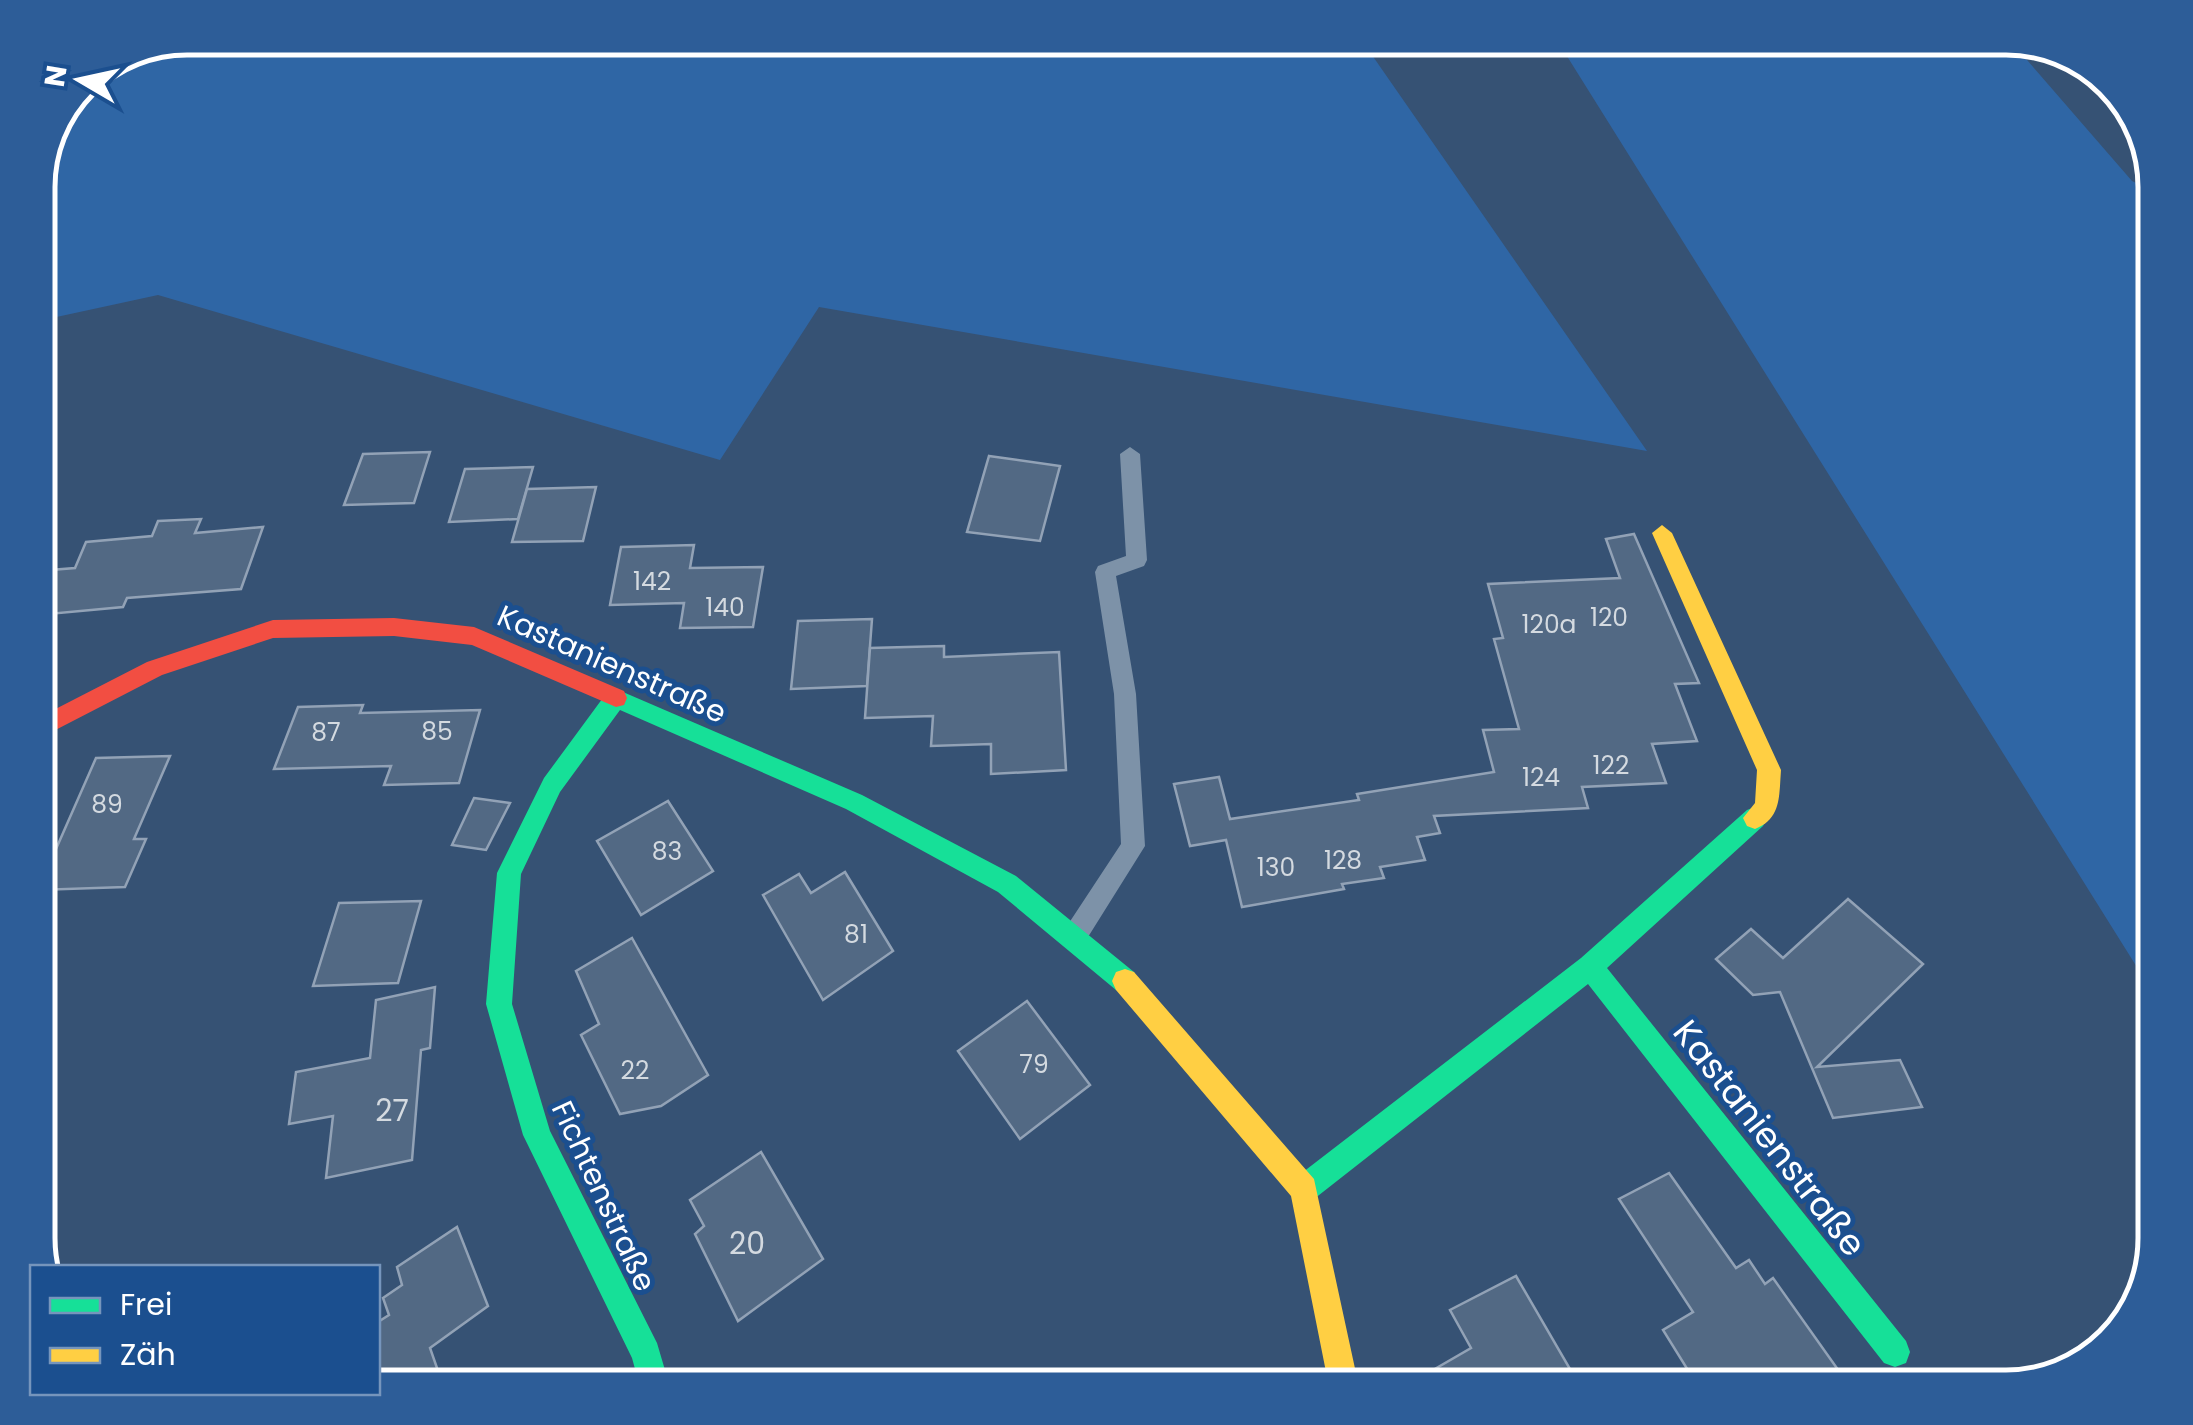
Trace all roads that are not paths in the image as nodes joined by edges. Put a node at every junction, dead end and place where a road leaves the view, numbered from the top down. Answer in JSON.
{"nodes":[{"id":1,"x":1130,"y":454,"type":"dead end"},
{"id":2,"x":1662,"y":532,"type":"dead end"},
{"id":3,"x":615,"y":700,"type":"junction"},
{"id":4,"x":55,"y":720,"type":"edge"},
{"id":5,"x":1074,"y":937,"type":"junction"},
{"id":6,"x":1590,"y":967,"type":"junction"},
{"id":7,"x":1304,"y":1189,"type":"junction"},
{"id":8,"x":1902,"y":1364,"type":"dead end"},
{"id":9,"x":650,"y":1370,"type":"edge"},
{"id":10,"x":1340,"y":1370,"type":"edge"}],
"edges":[{"from":1,"to":5,"type":"lane"},
{"from":2,"to":6,"type":"street"},
{"from":3,"to":4,"type":"street","name":"Kastanienstraße"},
{"from":3,"to":5,"type":"street","name":"Kastanienstraße"},
{"from":3,"to":9,"type":"street","name":"Fichtenstraße"},
{"from":5,"to":7,"type":"street","name":"Kastanienstraße"},
{"from":6,"to":7,"type":"street"},
{"from":6,"to":8,"type":"street","name":"Kastanienstraße"},
{"from":7,"to":10,"type":"street","name":"Kastanienstraße"}]}
